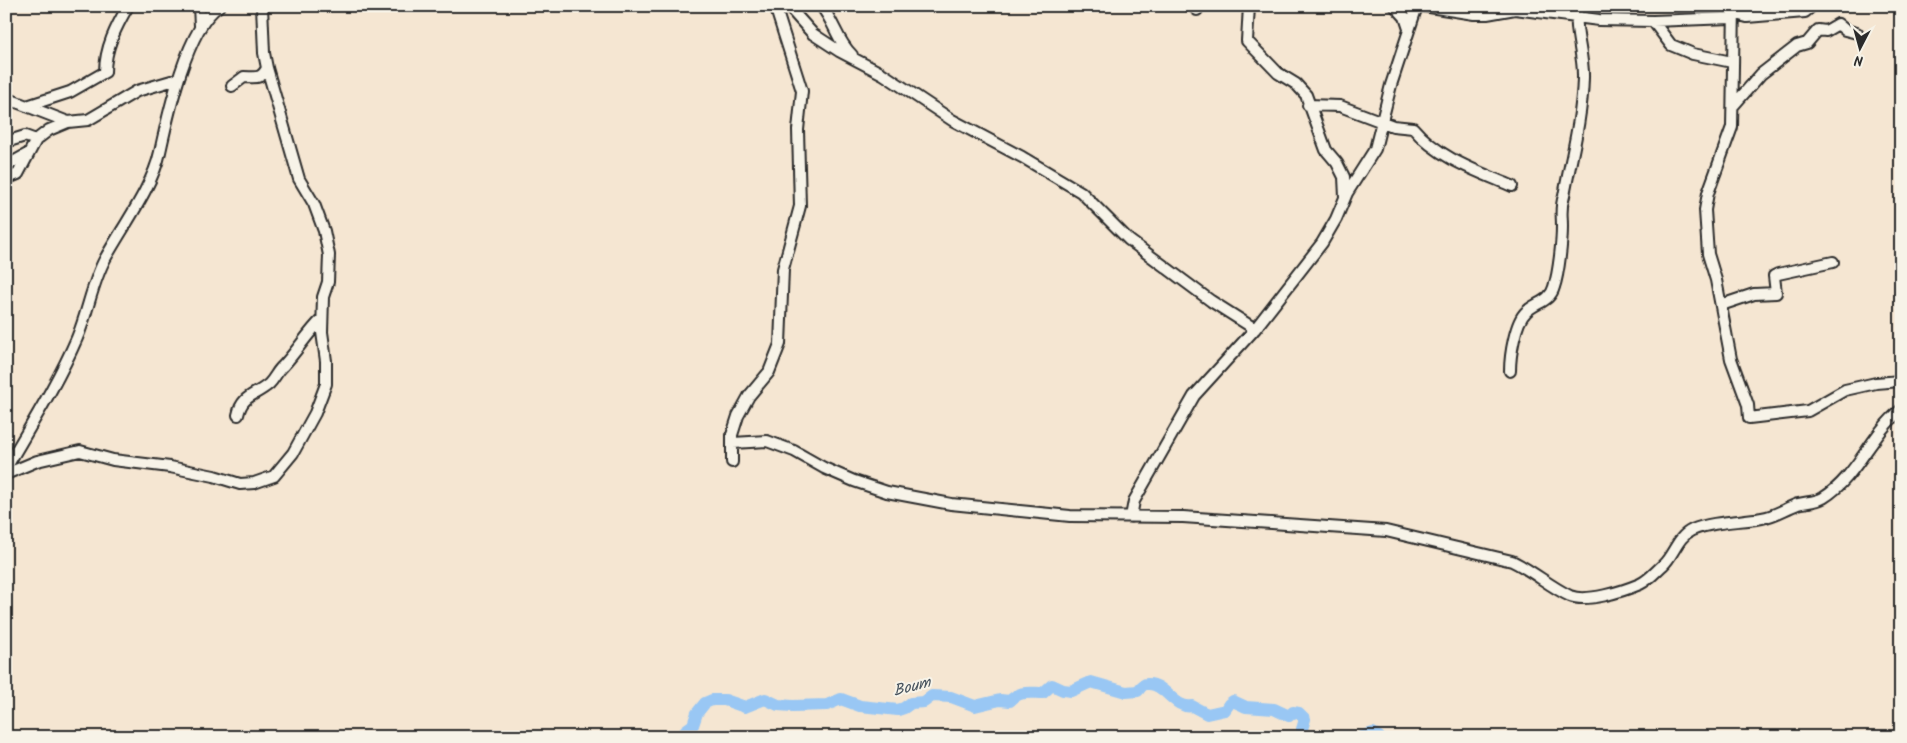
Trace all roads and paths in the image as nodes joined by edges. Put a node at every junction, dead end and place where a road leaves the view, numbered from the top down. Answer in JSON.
{"nodes":[{"id":1,"x":128,"y":6,"type":"edge"},
{"id":2,"x":199,"y":6,"type":"edge"},
{"id":3,"x":219,"y":6,"type":"edge"},
{"id":4,"x":262,"y":6,"type":"edge"},
{"id":5,"x":775,"y":6,"type":"edge"},
{"id":6,"x":788,"y":6,"type":"edge"},
{"id":7,"x":821,"y":6,"type":"edge"},
{"id":8,"x":1250,"y":6,"type":"edge"},
{"id":9,"x":1395,"y":6,"type":"edge"},
{"id":10,"x":1417,"y":6,"type":"edge"},
{"id":11,"x":1423,"y":6,"type":"edge"},
{"id":12,"x":1578,"y":6,"type":"edge"},
{"id":13,"x":1812,"y":6,"type":"edge"},
{"id":14,"x":1734,"y":11,"type":"edge"},
{"id":15,"x":1575,"y":17,"type":"junction"},
{"id":16,"x":1653,"y":21,"type":"junction"},
{"id":17,"x":200,"y":26,"type":"junction"},
{"id":18,"x":1409,"y":29,"type":"junction"},
{"id":19,"x":1857,"y":32,"type":"dead end"},
{"id":20,"x":860,"y":62,"type":"junction"},
{"id":21,"x":1732,"y":62,"type":"junction"},
{"id":22,"x":267,"y":68,"type":"junction"},
{"id":23,"x":178,"y":78,"type":"junction"},
{"id":24,"x":232,"y":86,"type":"dead end"},
{"id":25,"x":6,"y":98,"type":"edge"},
{"id":26,"x":1308,"y":105,"type":"junction"},
{"id":27,"x":1734,"y":105,"type":"junction"},
{"id":28,"x":27,"y":106,"type":"junction"},
{"id":29,"x":1382,"y":120,"type":"junction"},
{"id":30,"x":68,"y":122,"type":"junction"},
{"id":31,"x":36,"y":140,"type":"junction"},
{"id":32,"x":6,"y":142,"type":"edge"},
{"id":33,"x":30,"y":152,"type":"junction"},
{"id":34,"x":6,"y":166,"type":"edge"},
{"id":35,"x":6,"y":179,"type":"edge"},
{"id":36,"x":1512,"y":186,"type":"dead end"},
{"id":37,"x":1345,"y":198,"type":"junction"},
{"id":38,"x":1833,"y":262,"type":"dead end"},
{"id":39,"x":1721,"y":305,"type":"junction"},
{"id":40,"x":322,"y":319,"type":"junction"},
{"id":41,"x":1255,"y":329,"type":"junction"},
{"id":42,"x":1510,"y":371,"type":"dead end"},
{"id":43,"x":1901,"y":381,"type":"edge"},
{"id":44,"x":1901,"y":410,"type":"edge"},
{"id":45,"x":238,"y":416,"type":"dead end"},
{"id":46,"x":733,"y":442,"type":"junction"},
{"id":47,"x":732,"y":462,"type":"dead end"},
{"id":48,"x":6,"y":468,"type":"edge"},
{"id":49,"x":6,"y":474,"type":"edge"},
{"id":50,"x":1131,"y":517,"type":"junction"}],
"edges":[{"from":1,"to":28,"type":"street"},
{"from":2,"to":17,"type":"street"},
{"from":3,"to":17,"type":"street"},
{"from":4,"to":22,"type":"street"},
{"from":5,"to":46,"type":"street"},
{"from":6,"to":20,"type":"street"},
{"from":7,"to":20,"type":"street"},
{"from":8,"to":26,"type":"street"},
{"from":9,"to":18,"type":"street"},
{"from":10,"to":18,"type":"street"},
{"from":11,"to":15,"type":"street"},
{"from":12,"to":15,"type":"street"},
{"from":13,"to":14,"type":"street"},
{"from":14,"to":16,"type":"street"},
{"from":14,"to":21,"type":"street"},
{"from":15,"to":16,"type":"street"},
{"from":15,"to":42,"type":"street"},
{"from":16,"to":21,"type":"street"},
{"from":17,"to":23,"type":"street"},
{"from":18,"to":29,"type":"street"},
{"from":19,"to":27,"type":"street"},
{"from":20,"to":41,"type":"street"},
{"from":21,"to":27,"type":"street"},
{"from":22,"to":24,"type":"street"},
{"from":22,"to":40,"type":"street"},
{"from":23,"to":30,"type":"street"},
{"from":23,"to":48,"type":"street"},
{"from":25,"to":28,"type":"street"},
{"from":26,"to":29,"type":"street"},
{"from":26,"to":37,"type":"street"},
{"from":27,"to":39,"type":"street"},
{"from":28,"to":30,"type":"street"},
{"from":29,"to":36,"type":"street"},
{"from":29,"to":37,"type":"street"},
{"from":30,"to":31,"type":"street"},
{"from":31,"to":32,"type":"street"},
{"from":31,"to":33,"type":"street"},
{"from":33,"to":34,"type":"street"},
{"from":33,"to":35,"type":"street"},
{"from":37,"to":41,"type":"street"},
{"from":38,"to":39,"type":"street"},
{"from":39,"to":43,"type":"street"},
{"from":40,"to":45,"type":"street"},
{"from":40,"to":49,"type":"street"},
{"from":41,"to":50,"type":"street"},
{"from":44,"to":50,"type":"street"},
{"from":46,"to":47,"type":"street"},
{"from":46,"to":50,"type":"street"}]}
